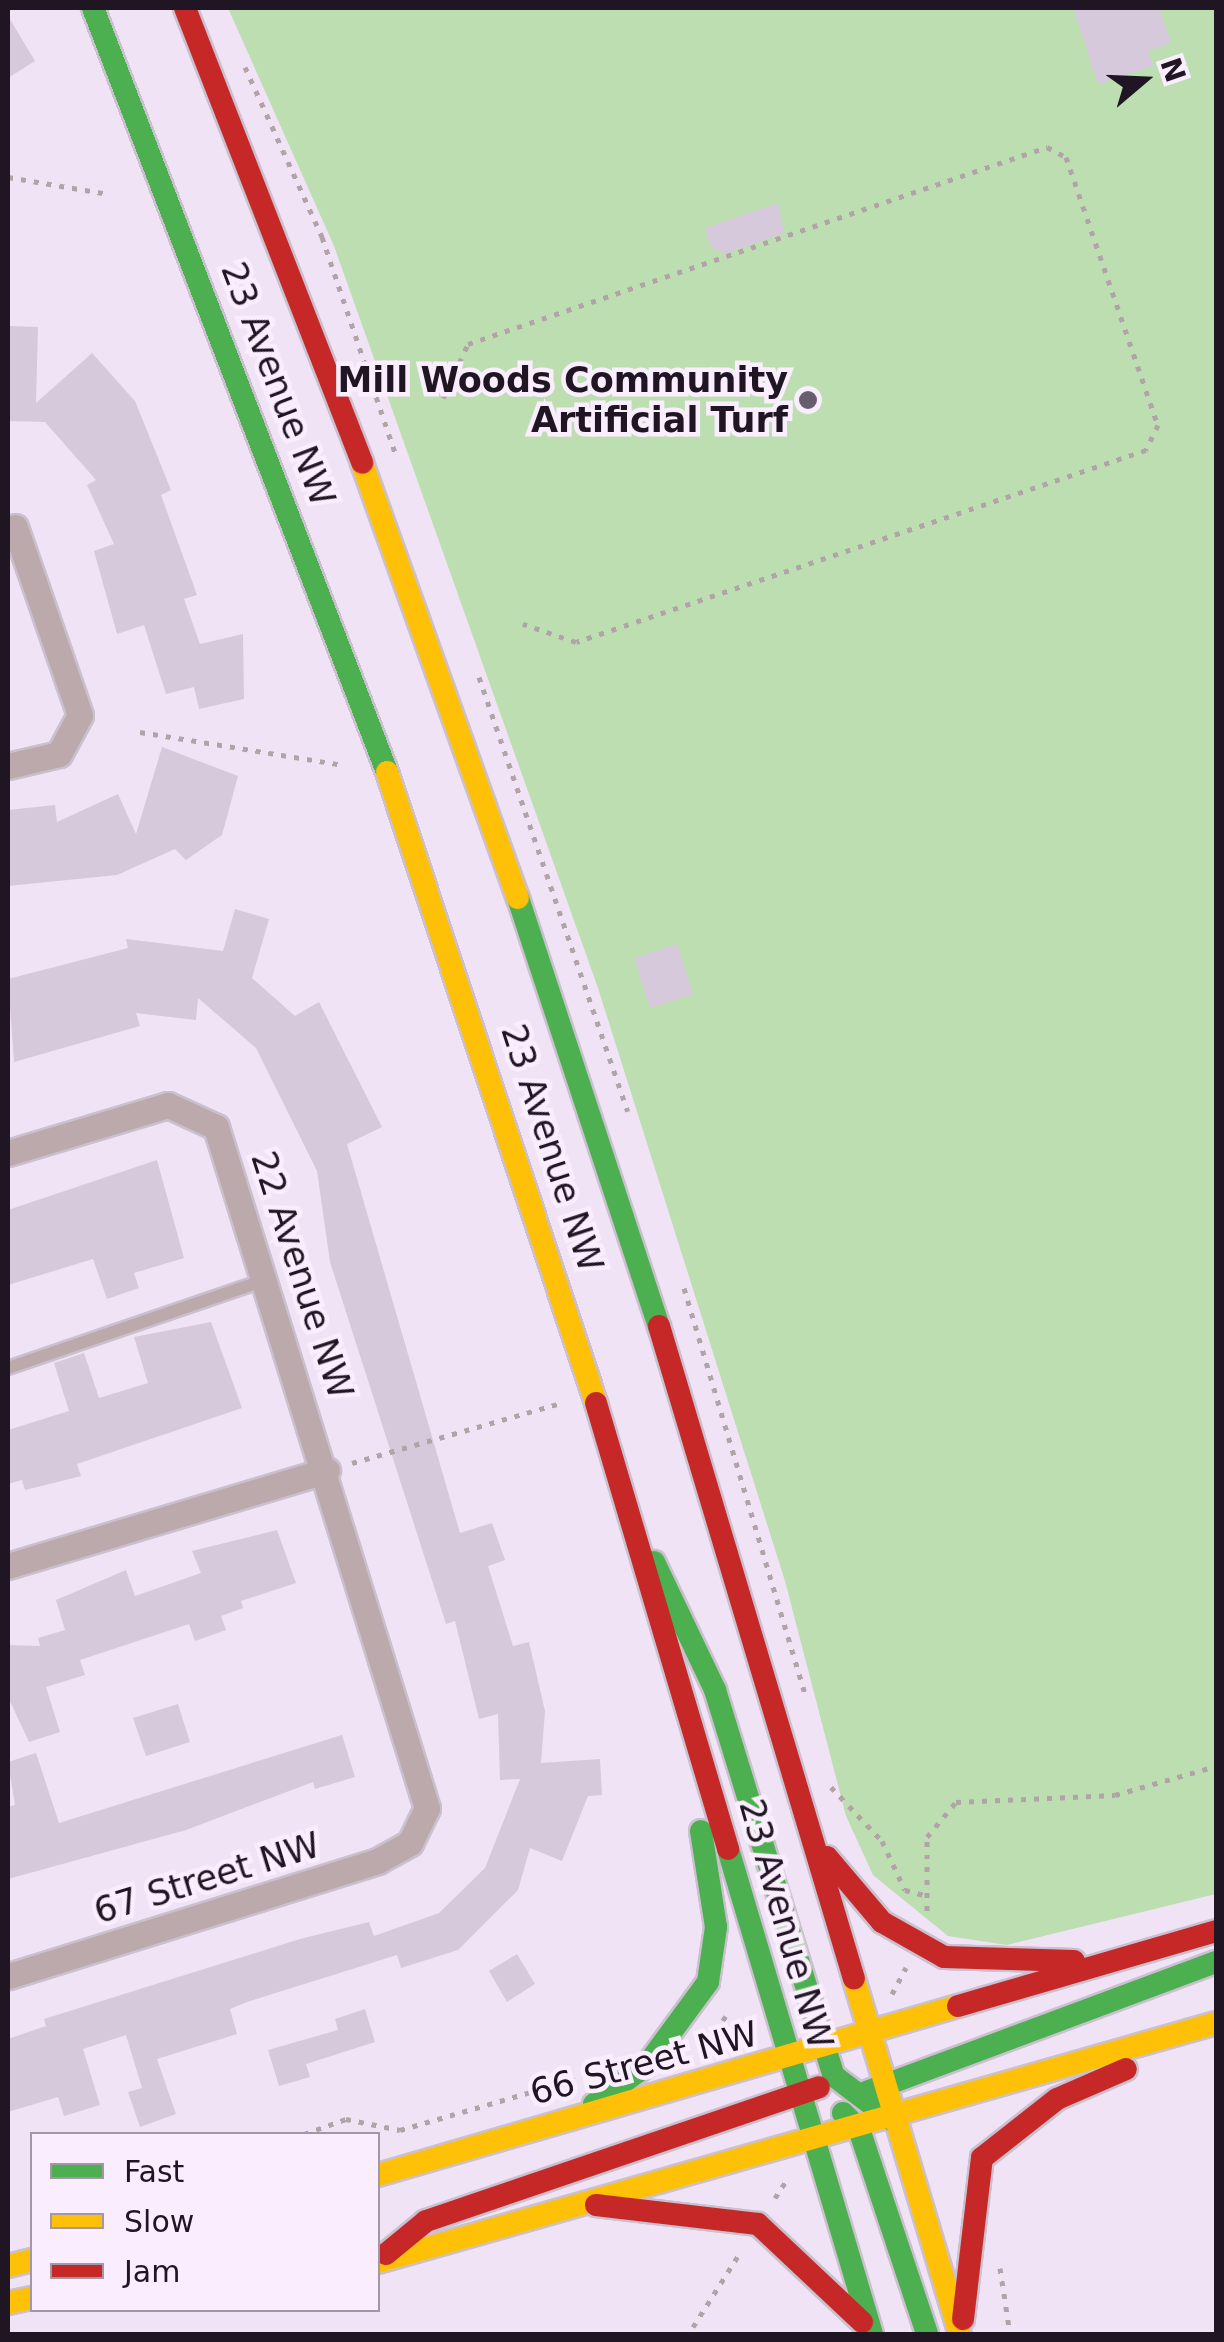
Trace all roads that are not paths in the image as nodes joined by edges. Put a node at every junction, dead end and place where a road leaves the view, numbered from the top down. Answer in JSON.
{"nodes":[{"id":1,"x":93,"y":8,"type":"edge"},
{"id":2,"x":184,"y":8,"type":"edge"},
{"id":3,"x":15,"y":527,"type":"dead end"},
{"id":4,"x":8,"y":766,"type":"edge"},
{"id":5,"x":8,"y":1153,"type":"edge"},
{"id":6,"x":268,"y":1279,"type":"junction"},
{"id":7,"x":8,"y":1368,"type":"edge"},
{"id":8,"x":338,"y":1467,"type":"junction"},
{"id":9,"x":632,"y":1527,"type":"junction"},
{"id":10,"x":8,"y":1566,"type":"edge"},
{"id":11,"x":694,"y":1735,"type":"junction"},
{"id":12,"x":813,"y":1830,"type":"junction"},
{"id":13,"x":419,"y":1832,"type":"joint"},
{"id":14,"x":1216,"y":1931,"type":"edge"},
{"id":15,"x":1116,"y":1961,"type":"junction"},
{"id":16,"x":1216,"y":1962,"type":"edge"},
{"id":17,"x":8,"y":1976,"type":"edge"},
{"id":18,"x":1209,"y":2026,"type":"edge"},
{"id":19,"x":868,"y":2036,"type":"junction"},
{"id":20,"x":823,"y":2050,"type":"junction"},
{"id":21,"x":789,"y":2060,"type":"junction"},
{"id":22,"x":880,"y":2084,"type":"junction"},
{"id":23,"x":819,"y":2087,"type":"junction"},
{"id":24,"x":848,"y":2105,"type":"junction"},
{"id":25,"x":572,"y":2119,"type":"junction"},
{"id":26,"x":892,"y":2120,"type":"junction"},
{"id":27,"x":858,"y":2129,"type":"junction"},
{"id":28,"x":816,"y":2141,"type":"junction"},
{"id":29,"x":380,"y":2175,"type":"edge"},
{"id":30,"x":586,"y":2203,"type":"junction"},
{"id":31,"x":380,"y":2260,"type":"edge"},
{"id":32,"x":380,"y":2261,"type":"edge"},
{"id":33,"x":871,"y":2334,"type":"edge"},
{"id":34,"x":927,"y":2334,"type":"edge"},
{"id":35,"x":961,"y":2334,"type":"edge"}],
"edges":[{"from":1,"to":9,"type":"main road","name":"23 Avenue NW"},
{"from":2,"to":12,"type":"main road","name":"23 Avenue NW"},
{"from":3,"to":4,"type":"street"},
{"from":5,"to":6,"type":"street","name":"22 Avenue NW"},
{"from":6,"to":7,"type":"lane"},
{"from":6,"to":8,"type":"street","name":"22 Avenue NW"},
{"from":8,"to":10,"type":"street"},
{"from":8,"to":13,"type":"street","name":"22 Avenue NW"},
{"from":9,"to":11,"type":"main road","name":"23 Avenue NW"},
{"from":9,"to":20,"type":"main road"},
{"from":11,"to":21,"type":"main road","name":"23 Avenue NW"},
{"from":11,"to":25,"type":"main road"},
{"from":12,"to":15,"type":"main road"},
{"from":12,"to":19,"type":"main road","name":"23 Avenue NW"},
{"from":13,"to":17,"type":"street","name":"67 Street NW"},
{"from":14,"to":15,"type":"main road","name":"66 Street NW"},
{"from":15,"to":19,"type":"main road","name":"66 Street NW"},
{"from":16,"to":22,"type":"main road"},
{"from":18,"to":26,"type":"main road"},
{"from":18,"to":35,"type":"main road"},
{"from":19,"to":20,"type":"main road","name":"66 Street NW"},
{"from":19,"to":22,"type":"main road","name":"23 Avenue NW"},
{"from":19,"to":23,"type":"main road"},
{"from":20,"to":21,"type":"main road","name":"66 Street NW"},
{"from":20,"to":23,"type":"main road"},
{"from":21,"to":23,"type":"main road","name":"23 Avenue NW"},
{"from":21,"to":25,"type":"main road","name":"66 Street NW"},
{"from":22,"to":24,"type":"main road"},
{"from":22,"to":26,"type":"main road","name":"23 Avenue NW"},
{"from":23,"to":24,"type":"main road"},
{"from":23,"to":28,"type":"main road","name":"23 Avenue NW"},
{"from":23,"to":31,"type":"main road"},
{"from":24,"to":26,"type":"main road"},
{"from":24,"to":27,"type":"main road"},
{"from":24,"to":28,"type":"main road"},
{"from":25,"to":29,"type":"main road","name":"66 Street NW"},
{"from":26,"to":27,"type":"main road"},
{"from":26,"to":35,"type":"main road","name":"23 Avenue NW"},
{"from":27,"to":28,"type":"main road"},
{"from":27,"to":34,"type":"main road"},
{"from":28,"to":30,"type":"main road"},
{"from":28,"to":33,"type":"main road","name":"23 Avenue NW"},
{"from":30,"to":32,"type":"main road"},
{"from":30,"to":33,"type":"main road"}]}
